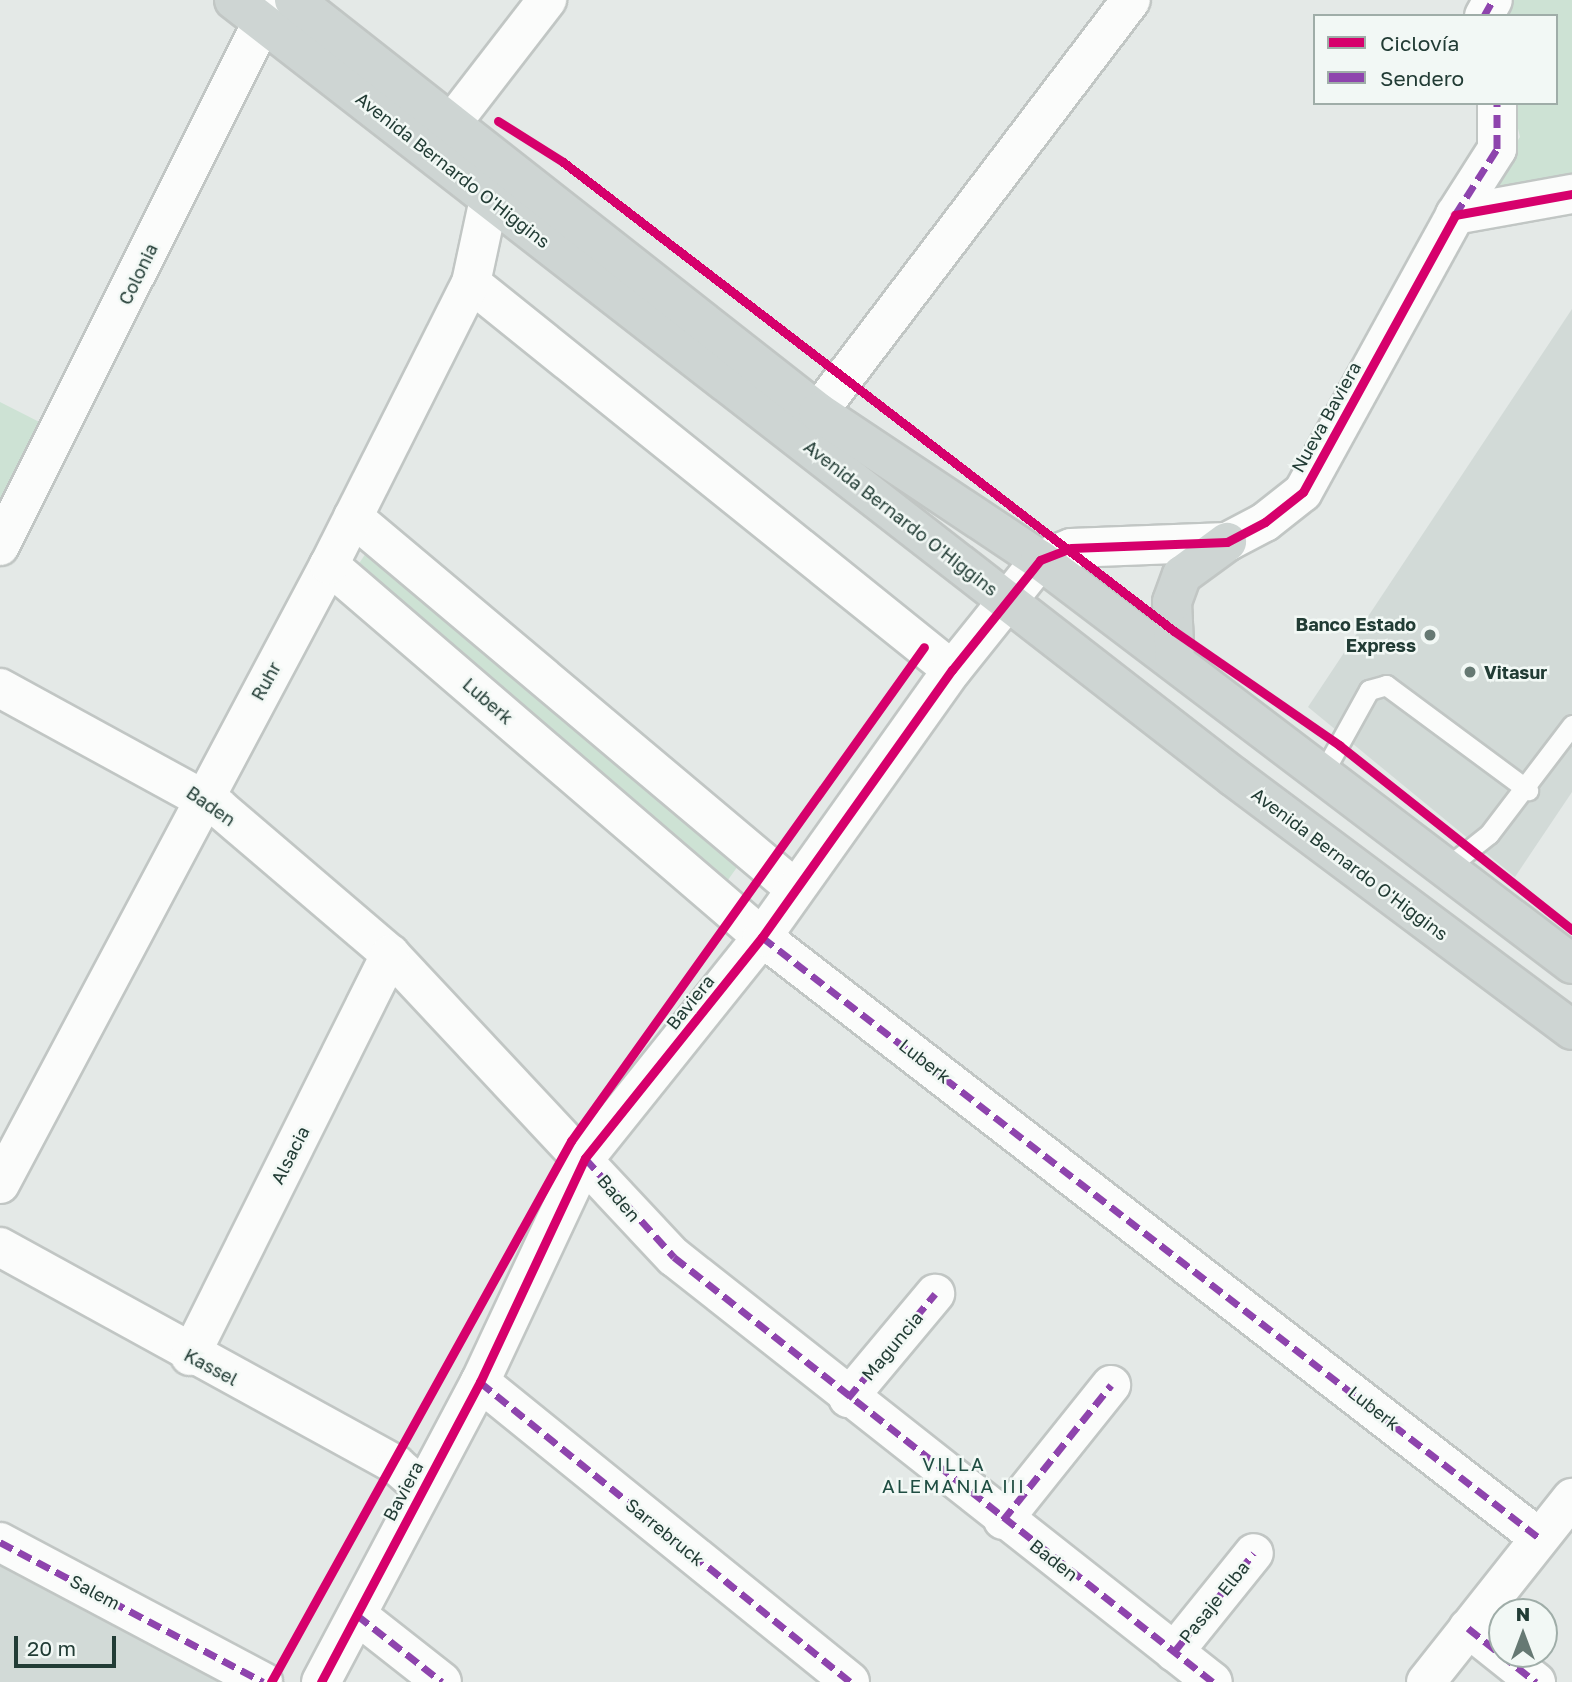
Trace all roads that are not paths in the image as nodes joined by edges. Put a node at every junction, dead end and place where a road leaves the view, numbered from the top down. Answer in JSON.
{"nodes":[{"id":1,"x":294,"y":0,"type":"edge"},
{"id":2,"x":547,"y":0,"type":"edge"},
{"id":3,"x":1131,"y":0,"type":"edge"},
{"id":4,"x":257,"y":7,"type":"edge"},
{"id":5,"x":1497,"y":105,"type":"edge"},
{"id":6,"x":441,"y":138,"type":"junction"},
{"id":7,"x":499,"y":184,"type":"junction"},
{"id":8,"x":1572,"y":194,"type":"edge"},
{"id":9,"x":1455,"y":215,"type":"junction"},
{"id":10,"x":471,"y":283,"type":"junction"},
{"id":11,"x":818,"y":412,"type":"junction"},
{"id":12,"x":352,"y":517,"type":"junction"},
{"id":13,"x":1227,"y":542,"type":"junction"},
{"id":14,"x":0,"y":546,"type":"edge"},
{"id":15,"x":1040,"y":560,"type":"junction"},
{"id":16,"x":330,"y":565,"type":"junction"},
{"id":17,"x":1009,"y":600,"type":"junction"},
{"id":18,"x":1175,"y":662,"type":"junction"},
{"id":19,"x":952,"y":670,"type":"junction"},
{"id":20,"x":0,"y":688,"type":"edge"},
{"id":21,"x":1572,"y":724,"type":"edge"},
{"id":22,"x":1323,"y":773,"type":"junction"},
{"id":23,"x":1528,"y":790,"type":"junction"},
{"id":24,"x":203,"y":797,"type":"junction"},
{"id":25,"x":1445,"y":869,"type":"junction"},
{"id":26,"x":794,"y":888,"type":"junction"},
{"id":27,"x":1413,"y":911,"type":"junction"},
{"id":28,"x":762,"y":936,"type":"junction"},
{"id":29,"x":390,"y":954,"type":"junction"},
{"id":30,"x":1572,"y":964,"type":"edge"},
{"id":31,"x":1572,"y":1030,"type":"edge"},
{"id":32,"x":585,"y":1158,"type":"junction"},
{"id":33,"x":0,"y":1184,"type":"edge"},
{"id":34,"x":0,"y":1247,"type":"edge"},
{"id":35,"x":935,"y":1294,"type":"dead end"},
{"id":36,"x":190,"y":1356,"type":"junction"},
{"id":37,"x":480,"y":1382,"type":"junction"},
{"id":38,"x":1111,"y":1385,"type":"dead end"},
{"id":39,"x":848,"y":1398,"type":"junction"},
{"id":40,"x":422,"y":1488,"type":"junction"},
{"id":41,"x":1572,"y":1498,"type":"edge"},
{"id":42,"x":1003,"y":1520,"type":"junction"},
{"id":43,"x":1538,"y":1537,"type":"junction"},
{"id":44,"x":0,"y":1542,"type":"edge"},
{"id":45,"x":1254,"y":1553,"type":"dead end"},
{"id":46,"x":357,"y":1615,"type":"junction"},
{"id":47,"x":1468,"y":1628,"type":"junction"},
{"id":48,"x":1174,"y":1652,"type":"junction"},
{"id":49,"x":263,"y":1682,"type":"edge"},
{"id":50,"x":321,"y":1682,"type":"edge"},
{"id":51,"x":442,"y":1682,"type":"edge"},
{"id":52,"x":850,"y":1682,"type":"edge"},
{"id":53,"x":1213,"y":1682,"type":"edge"},
{"id":54,"x":1426,"y":1682,"type":"edge"},
{"id":55,"x":1536,"y":1682,"type":"edge"}],
"edges":[{"from":1,"to":6,"type":"main road","name":"Avenida Bernardo O'Higgins"},
{"from":2,"to":6,"type":"street"},
{"from":3,"to":11,"type":"street"},
{"from":4,"to":6,"type":"main road","name":"Avenida Bernardo O'Higgins"},
{"from":4,"to":14,"type":"street","name":"Colonia"},
{"from":5,"to":9,"type":"street","name":"Nueva Baviera"},
{"from":6,"to":7,"type":"main road","name":"Avenida Bernardo O'Higgins"},
{"from":7,"to":10,"type":"street","name":"Ruhr"},
{"from":7,"to":11,"type":"main road","name":"Avenida Bernardo O'Higgins"},
{"from":7,"to":17,"type":"main road","name":"Avenida Bernardo O'Higgins"},
{"from":8,"to":9,"type":"street"},
{"from":9,"to":13,"type":"street","name":"Nueva Baviera"},
{"from":10,"to":12,"type":"street","name":"Ruhr"},
{"from":10,"to":19,"type":"street"},
{"from":11,"to":15,"type":"main road","name":"Avenida Bernardo O'Higgins"},
{"from":12,"to":16,"type":"street","name":"Ruhr"},
{"from":12,"to":26,"type":"street"},
{"from":13,"to":15,"type":"street"},
{"from":13,"to":18,"type":"main road"},
{"from":15,"to":17,"type":"street","name":"Baviera"},
{"from":15,"to":18,"type":"main road","name":"Avenida Bernardo O'Higgins"},
{"from":16,"to":24,"type":"street","name":"Ruhr"},
{"from":16,"to":28,"type":"street","name":"Luberk"},
{"from":17,"to":19,"type":"street","name":"Baviera"},
{"from":17,"to":27,"type":"main road","name":"Avenida Bernardo O'Higgins"},
{"from":18,"to":22,"type":"main road","name":"Avenida Bernardo O'Higgins"},
{"from":19,"to":26,"type":"street","name":"Baviera"},
{"from":20,"to":24,"type":"street","name":"Baden"},
{"from":21,"to":23,"type":"lane"},
{"from":22,"to":23,"type":"lane"},
{"from":22,"to":25,"type":"main road","name":"Avenida Bernardo O'Higgins"},
{"from":23,"to":25,"type":"lane"},
{"from":24,"to":29,"type":"street","name":"Baden"},
{"from":24,"to":33,"type":"street","name":"Ruhr"},
{"from":25,"to":27,"type":"main road"},
{"from":25,"to":30,"type":"main road","name":"Avenida Bernardo O'Higgins"},
{"from":26,"to":28,"type":"street","name":"Baviera"},
{"from":27,"to":31,"type":"main road","name":"Avenida Bernardo O'Higgins"},
{"from":28,"to":32,"type":"street","name":"Baviera"},
{"from":28,"to":43,"type":"street","name":"Luberk"},
{"from":29,"to":32,"type":"street","name":"Baden"},
{"from":29,"to":36,"type":"street","name":"Alsacia"},
{"from":32,"to":37,"type":"street","name":"Baviera"},
{"from":32,"to":39,"type":"street","name":"Baden"},
{"from":34,"to":36,"type":"street","name":"Kassel"},
{"from":35,"to":39,"type":"street","name":"Maguncia"},
{"from":36,"to":40,"type":"street","name":"Kassel"},
{"from":37,"to":40,"type":"street","name":"Baviera"},
{"from":37,"to":52,"type":"street","name":"Sarrebruck"},
{"from":38,"to":42,"type":"street"},
{"from":39,"to":42,"type":"street","name":"Baden"},
{"from":40,"to":46,"type":"street","name":"Baviera"},
{"from":41,"to":43,"type":"street"},
{"from":42,"to":48,"type":"street","name":"Baden"},
{"from":43,"to":47,"type":"street"},
{"from":44,"to":49,"type":"street","name":"Salem"},
{"from":45,"to":48,"type":"street","name":"Pasaje Elba"},
{"from":46,"to":50,"type":"street","name":"Baviera"},
{"from":46,"to":51,"type":"street"},
{"from":47,"to":54,"type":"street"},
{"from":47,"to":55,"type":"street"},
{"from":48,"to":53,"type":"street","name":"Baden"}]}
